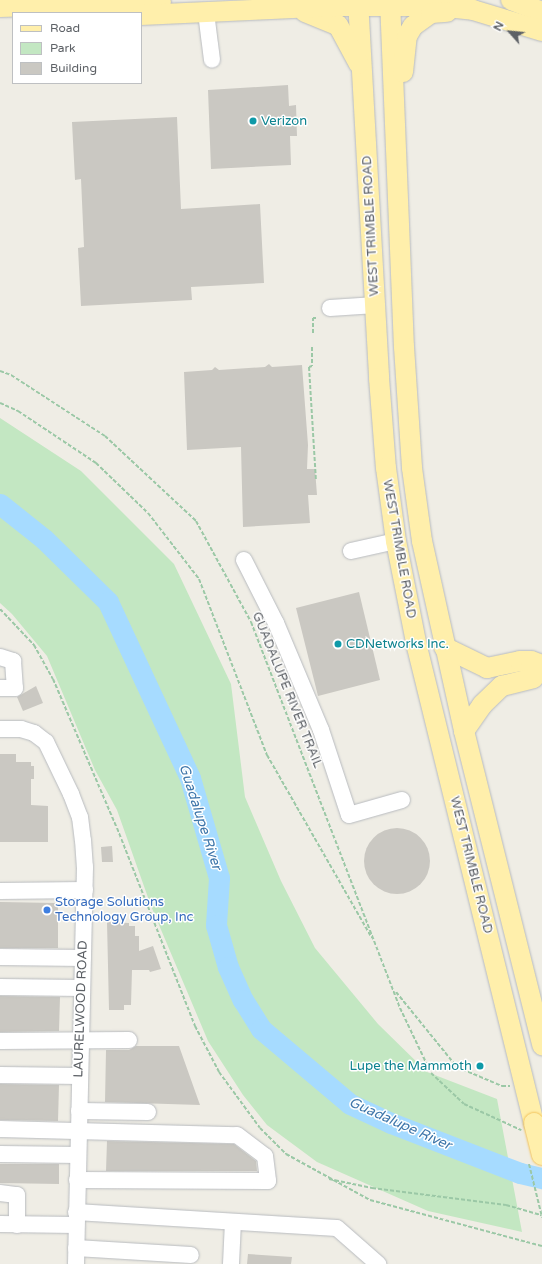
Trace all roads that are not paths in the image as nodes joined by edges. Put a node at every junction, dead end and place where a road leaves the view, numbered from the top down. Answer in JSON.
{"nodes":[{"id":1,"x":511,"y":0,"type":"edge"},
{"id":2,"x":359,"y":3,"type":"edge"},
{"id":3,"x":390,"y":3,"type":"edge"},
{"id":4,"x":205,"y":4,"type":"edge"},
{"id":5,"x":0,"y":6,"type":"edge"},
{"id":6,"x":86,"y":6,"type":"edge"},
{"id":7,"x":297,"y":9,"type":"junction"},
{"id":8,"x":473,"y":10,"type":"junction"},
{"id":9,"x":542,"y":12,"type":"edge"},
{"id":10,"x":142,"y":15,"type":"edge"},
{"id":11,"x":0,"y":16,"type":"edge"},
{"id":12,"x":12,"y":16,"type":"edge"},
{"id":13,"x":542,"y":31,"type":"edge"},
{"id":14,"x":212,"y":60,"type":"dead end"},
{"id":15,"x":362,"y":71,"type":"junction"},
{"id":16,"x":397,"y":137,"type":"junction"},
{"id":17,"x":376,"y":305,"type":"junction"},
{"id":18,"x":330,"y":308,"type":"dead end"},
{"id":19,"x":396,"y":541,"type":"junction"},
{"id":20,"x":351,"y":551,"type":"dead end"},
{"id":21,"x":244,"y":560,"type":"dead end"},
{"id":22,"x":444,"y":647,"type":"junction"},
{"id":23,"x":0,"y":657,"type":"edge"},
{"id":24,"x":508,"y":664,"type":"junction"},
{"id":25,"x":542,"y":666,"type":"edge"},
{"id":26,"x":514,"y":684,"type":"junction"},
{"id":27,"x":0,"y":688,"type":"edge"},
{"id":28,"x":0,"y":729,"type":"edge"},
{"id":29,"x":464,"y":731,"type":"junction"},
{"id":30,"x":402,"y":800,"type":"dead end"},
{"id":31,"x":85,"y":890,"type":"junction"},
{"id":32,"x":0,"y":891,"type":"edge"},
{"id":33,"x":0,"y":957,"type":"edge"},
{"id":34,"x":83,"y":958,"type":"junction"},
{"id":35,"x":0,"y":987,"type":"edge"},
{"id":36,"x":82,"y":988,"type":"junction"},
{"id":37,"x":129,"y":1040,"type":"dead end"},
{"id":38,"x":0,"y":1041,"type":"edge"},
{"id":39,"x":81,"y":1042,"type":"junction"},
{"id":40,"x":542,"y":1045,"type":"edge"},
{"id":41,"x":0,"y":1074,"type":"edge"},
{"id":42,"x":80,"y":1076,"type":"junction"},
{"id":43,"x":79,"y":1111,"type":"junction"},
{"id":44,"x":148,"y":1112,"type":"dead end"},
{"id":45,"x":0,"y":1129,"type":"edge"},
{"id":46,"x":78,"y":1129,"type":"junction"},
{"id":47,"x":0,"y":1154,"type":"edge"},
{"id":48,"x":78,"y":1155,"type":"junction"},
{"id":49,"x":535,"y":1157,"type":"edge"},
{"id":50,"x":77,"y":1180,"type":"junction"},
{"id":51,"x":0,"y":1193,"type":"edge"},
{"id":52,"x":76,"y":1219,"type":"junction"},
{"id":53,"x":233,"y":1222,"type":"junction"},
{"id":54,"x":0,"y":1224,"type":"edge"},
{"id":55,"x":17,"y":1225,"type":"junction"},
{"id":56,"x":76,"y":1248,"type":"junction"},
{"id":57,"x":191,"y":1255,"type":"dead end"},
{"id":58,"x":76,"y":1264,"type":"edge"},
{"id":59,"x":231,"y":1264,"type":"edge"},
{"id":60,"x":378,"y":1264,"type":"edge"}],
"edges":[{"from":1,"to":9,"type":"main road"},
{"from":2,"to":3,"type":"main road"},
{"from":2,"to":7,"type":"main road"},
{"from":2,"to":15,"type":"main road","name":"WEST TRIMBLE ROAD"},
{"from":3,"to":8,"type":"main road"},
{"from":3,"to":16,"type":"main road","name":"WEST TRIMBLE ROAD"},
{"from":4,"to":6,"type":"main road"},
{"from":4,"to":7,"type":"main road"},
{"from":4,"to":10,"type":"main road"},
{"from":4,"to":14,"type":"street"},
{"from":5,"to":6,"type":"main road"},
{"from":7,"to":15,"type":"main road"},
{"from":8,"to":13,"type":"main road"},
{"from":8,"to":16,"type":"main road"},
{"from":11,"to":12,"type":"main road"},
{"from":15,"to":17,"type":"main road","name":"WEST TRIMBLE ROAD"},
{"from":16,"to":22,"type":"main road","name":"WEST TRIMBLE ROAD"},
{"from":17,"to":18,"type":"street"},
{"from":17,"to":19,"type":"main road","name":"WEST TRIMBLE ROAD"},
{"from":19,"to":20,"type":"street"},
{"from":19,"to":49,"type":"main road","name":"WEST TRIMBLE ROAD","bridge":true},
{"from":21,"to":30,"type":"street"},
{"from":22,"to":24,"type":"main road"},
{"from":22,"to":29,"type":"main road","name":"WEST TRIMBLE ROAD"},
{"from":23,"to":27,"type":"street"},
{"from":24,"to":25,"type":"main road"},
{"from":24,"to":26,"type":"main road"},
{"from":25,"to":26,"type":"main road"},
{"from":26,"to":29,"type":"main road"},
{"from":28,"to":31,"type":"street","name":"LAURELWOOD ROAD"},
{"from":29,"to":40,"type":"main road","name":"WEST TRIMBLE ROAD"},
{"from":31,"to":32,"type":"street"},
{"from":31,"to":34,"type":"street","name":"LAURELWOOD ROAD"},
{"from":33,"to":34,"type":"street"},
{"from":34,"to":36,"type":"street","name":"LAURELWOOD ROAD"},
{"from":35,"to":36,"type":"street"},
{"from":36,"to":39,"type":"street","name":"LAURELWOOD ROAD"},
{"from":37,"to":39,"type":"street"},
{"from":38,"to":39,"type":"street"},
{"from":39,"to":42,"type":"street","name":"LAURELWOOD ROAD"},
{"from":41,"to":42,"type":"street"},
{"from":42,"to":43,"type":"street","name":"LAURELWOOD ROAD"},
{"from":43,"to":44,"type":"street"},
{"from":43,"to":46,"type":"street","name":"LAURELWOOD ROAD"},
{"from":45,"to":46,"type":"street"},
{"from":46,"to":48,"type":"street","name":"LAURELWOOD ROAD"},
{"from":46,"to":50,"type":"street"},
{"from":47,"to":48,"type":"street"},
{"from":48,"to":50,"type":"street","name":"LAURELWOOD ROAD"},
{"from":50,"to":52,"type":"street","name":"LAURELWOOD ROAD"},
{"from":51,"to":55,"type":"street"},
{"from":52,"to":53,"type":"street"},
{"from":52,"to":55,"type":"street"},
{"from":52,"to":56,"type":"street","name":"LAURELWOOD ROAD"},
{"from":53,"to":59,"type":"street"},
{"from":53,"to":60,"type":"street"},
{"from":54,"to":55,"type":"street"},
{"from":56,"to":57,"type":"street"},
{"from":56,"to":58,"type":"street","name":"LAURELWOOD ROAD"}]}
